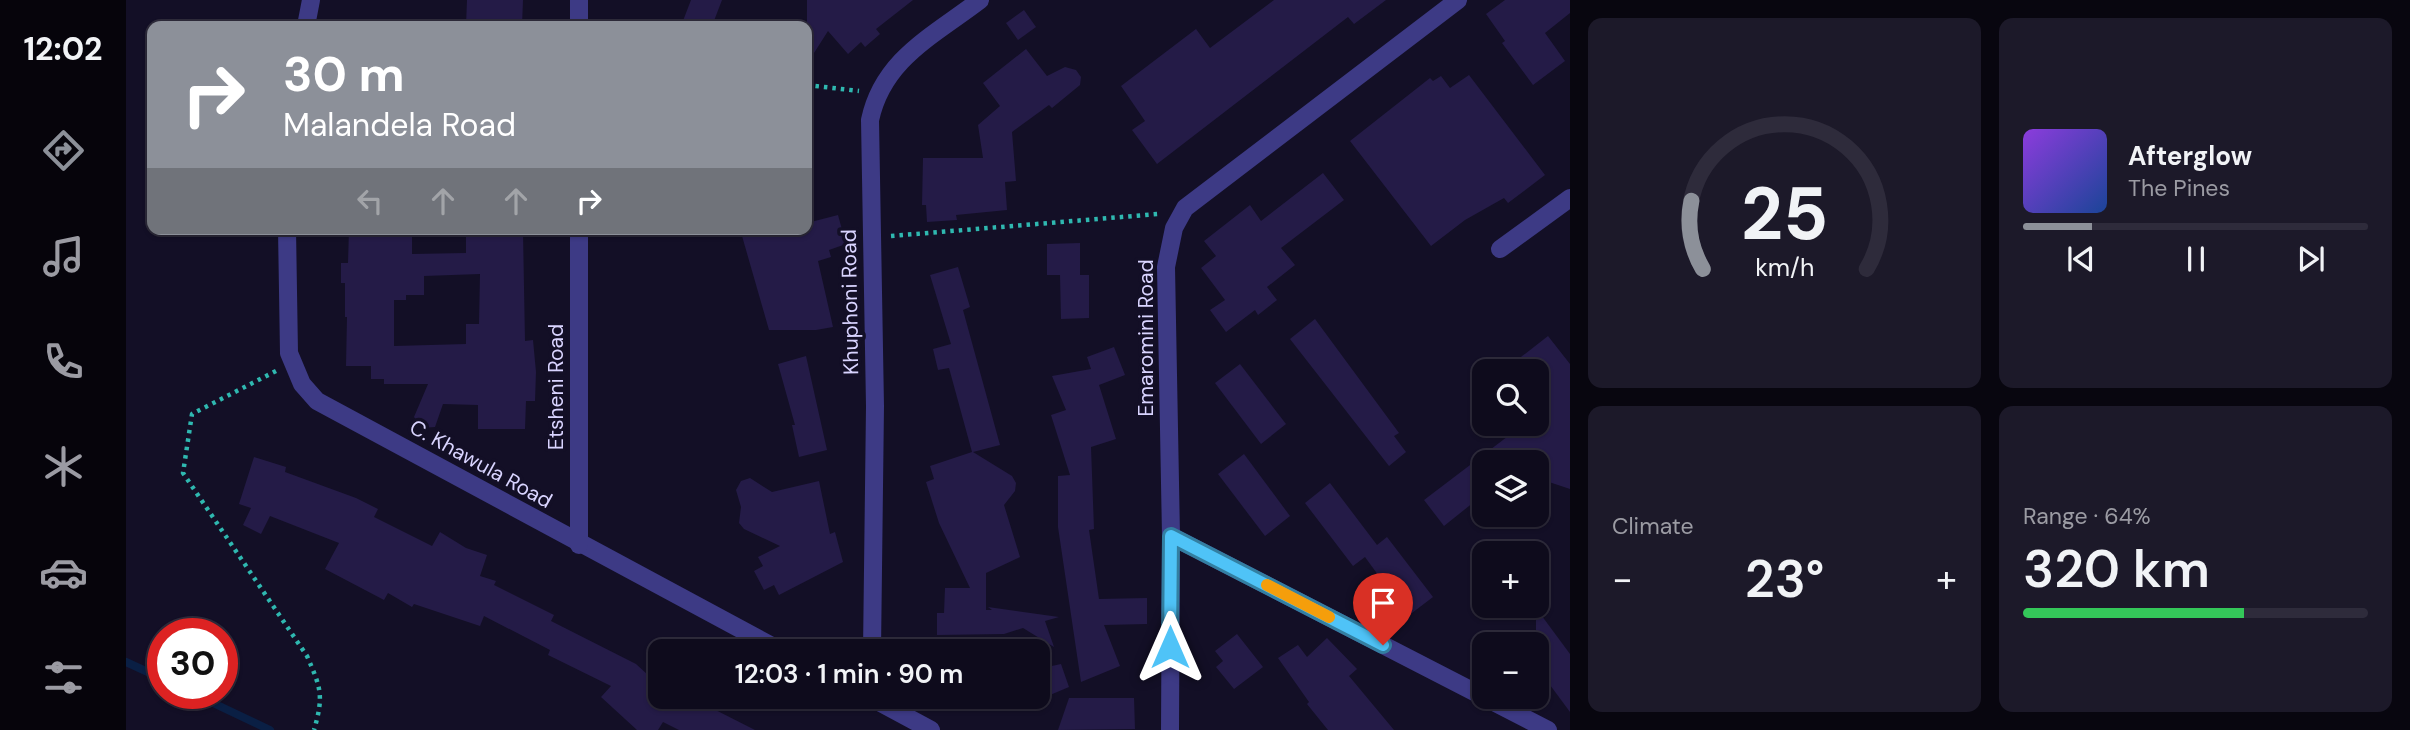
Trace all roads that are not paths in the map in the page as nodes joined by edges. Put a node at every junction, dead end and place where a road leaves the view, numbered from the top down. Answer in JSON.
{"nodes":[{"id":1,"x":311,"y":0,"type":"edge"},
{"id":2,"x":579,"y":0,"type":"edge"},
{"id":3,"x":980,"y":0,"type":"edge"},
{"id":4,"x":1458,"y":0,"type":"edge"},
{"id":5,"x":307,"y":21,"type":"edge"},
{"id":6,"x":579,"y":21,"type":"edge"},
{"id":7,"x":1570,"y":198,"type":"edge"},
{"id":8,"x":287,"y":235,"type":"edge"},
{"id":9,"x":579,"y":235,"type":"edge"},
{"id":10,"x":1500,"y":249,"type":"dead end"},
{"id":11,"x":1171,"y":536,"type":"junction"},
{"id":12,"x":579,"y":545,"type":"junction"},
{"id":13,"x":758,"y":639,"type":"edge"},
{"id":14,"x":872,"y":639,"type":"edge"},
{"id":15,"x":892,"y":709,"type":"edge"},
{"id":16,"x":931,"y":730,"type":"edge"},
{"id":17,"x":1170,"y":730,"type":"edge"},
{"id":18,"x":1548,"y":730,"type":"edge"}],
"edges":[{"from":1,"to":5,"type":"street"},
{"from":2,"to":6,"type":"street"},
{"from":3,"to":14,"type":"street","name":"Khuphoni Road"},
{"from":4,"to":11,"type":"street","name":"Emaromini Road"},
{"from":7,"to":10,"type":"street"},
{"from":8,"to":12,"type":"street","name":"C. Khawula Road"},
{"from":9,"to":12,"type":"street","name":"Etsheni Road"},
{"from":11,"to":17,"type":"street","name":"Emaromini Road"},
{"from":11,"to":18,"type":"street"},
{"from":12,"to":13,"type":"street","name":"C. Khawula Road"},
{"from":15,"to":16,"type":"street"}]}
